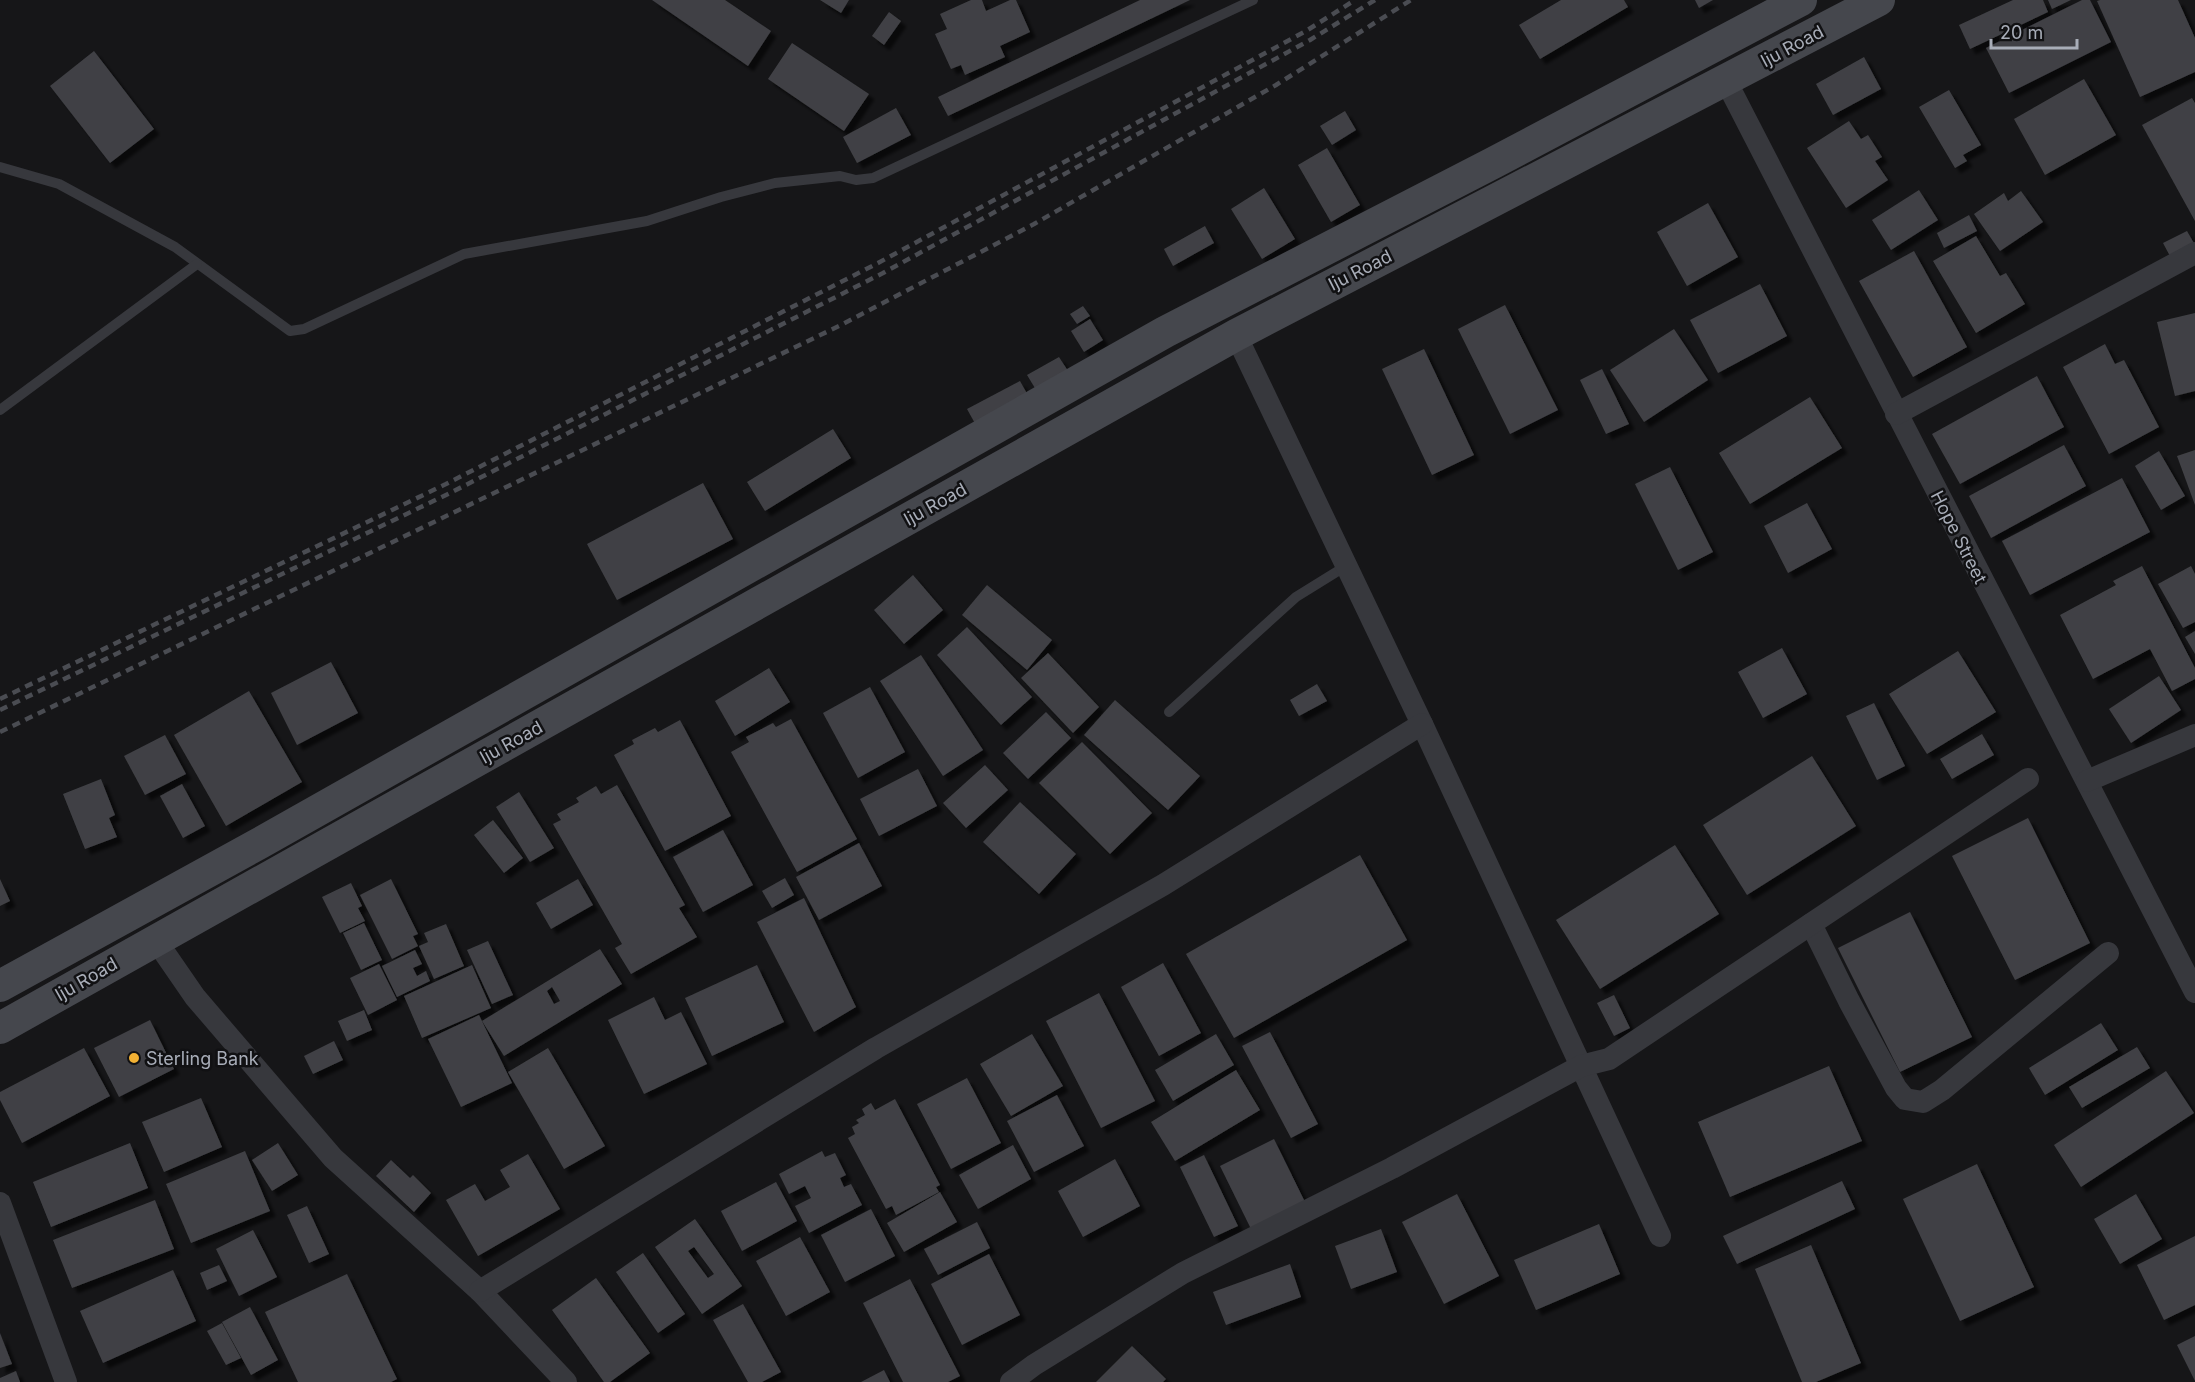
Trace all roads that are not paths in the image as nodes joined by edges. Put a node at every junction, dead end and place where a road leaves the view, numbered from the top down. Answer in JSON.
{"nodes":[{"id":1,"x":1252,"y":0,"type":"edge"},
{"id":2,"x":1801,"y":0,"type":"edge"},
{"id":3,"x":1879,"y":0,"type":"edge"},
{"id":4,"x":1726,"y":81,"type":"junction"},
{"id":5,"x":0,"y":167,"type":"edge"},
{"id":6,"x":2195,"y":253,"type":"edge"},
{"id":7,"x":197,"y":264,"type":"junction"},
{"id":8,"x":1236,"y":336,"type":"junction"},
{"id":9,"x":0,"y":411,"type":"edge"},
{"id":10,"x":1896,"y":414,"type":"junction"},
{"id":11,"x":1347,"y":566,"type":"junction"},
{"id":12,"x":1169,"y":712,"type":"dead end"},
{"id":13,"x":1422,"y":724,"type":"junction"},
{"id":14,"x":2195,"y":735,"type":"edge"},
{"id":15,"x":2028,"y":779,"type":"dead end"},
{"id":16,"x":2087,"y":781,"type":"junction"},
{"id":17,"x":260,"y":843,"type":"junction"},
{"id":18,"x":276,"y":874,"type":"junction"},
{"id":19,"x":1811,"y":924,"type":"junction"},
{"id":20,"x":155,"y":939,"type":"junction"},
{"id":21,"x":2108,"y":953,"type":"dead end"},
{"id":22,"x":0,"y":986,"type":"edge"},
{"id":23,"x":2195,"y":992,"type":"edge"},
{"id":24,"x":0,"y":1028,"type":"edge"},
{"id":25,"x":1581,"y":1066,"type":"junction"},
{"id":26,"x":0,"y":1203,"type":"edge"},
{"id":27,"x":1660,"y":1236,"type":"dead end"},
{"id":28,"x":480,"y":1291,"type":"junction"},
{"id":29,"x":66,"y":1382,"type":"edge"},
{"id":30,"x":566,"y":1382,"type":"edge"},
{"id":31,"x":1011,"y":1382,"type":"edge"}],
"edges":[{"from":1,"to":7,"type":"lane"},
{"from":2,"to":17,"type":"main road","name":"Iju Road"},
{"from":3,"to":4,"type":"main road","name":"Iju Road"},
{"from":4,"to":8,"type":"main road","name":"Iju Road"},
{"from":4,"to":10,"type":"street","name":"Hope Street"},
{"from":5,"to":7,"type":"lane"},
{"from":6,"to":10,"type":"street"},
{"from":7,"to":9,"type":"lane"},
{"from":8,"to":11,"type":"street"},
{"from":8,"to":18,"type":"main road","name":"Iju Road"},
{"from":10,"to":16,"type":"street","name":"Hope Street"},
{"from":11,"to":12,"type":"lane"},
{"from":11,"to":13,"type":"street"},
{"from":13,"to":25,"type":"street"},
{"from":13,"to":28,"type":"street"},
{"from":14,"to":16,"type":"street"},
{"from":15,"to":19,"type":"street"},
{"from":16,"to":23,"type":"street","name":"Hope Street"},
{"from":17,"to":18,"type":"main road"},
{"from":17,"to":22,"type":"main road","name":"Iju Road"},
{"from":18,"to":20,"type":"main road","name":"Iju Road"},
{"from":19,"to":21,"type":"street"},
{"from":19,"to":25,"type":"street"},
{"from":20,"to":24,"type":"main road","name":"Iju Road"},
{"from":20,"to":28,"type":"street"},
{"from":25,"to":27,"type":"street"},
{"from":25,"to":31,"type":"street"},
{"from":26,"to":29,"type":"street"},
{"from":28,"to":30,"type":"street"}]}
